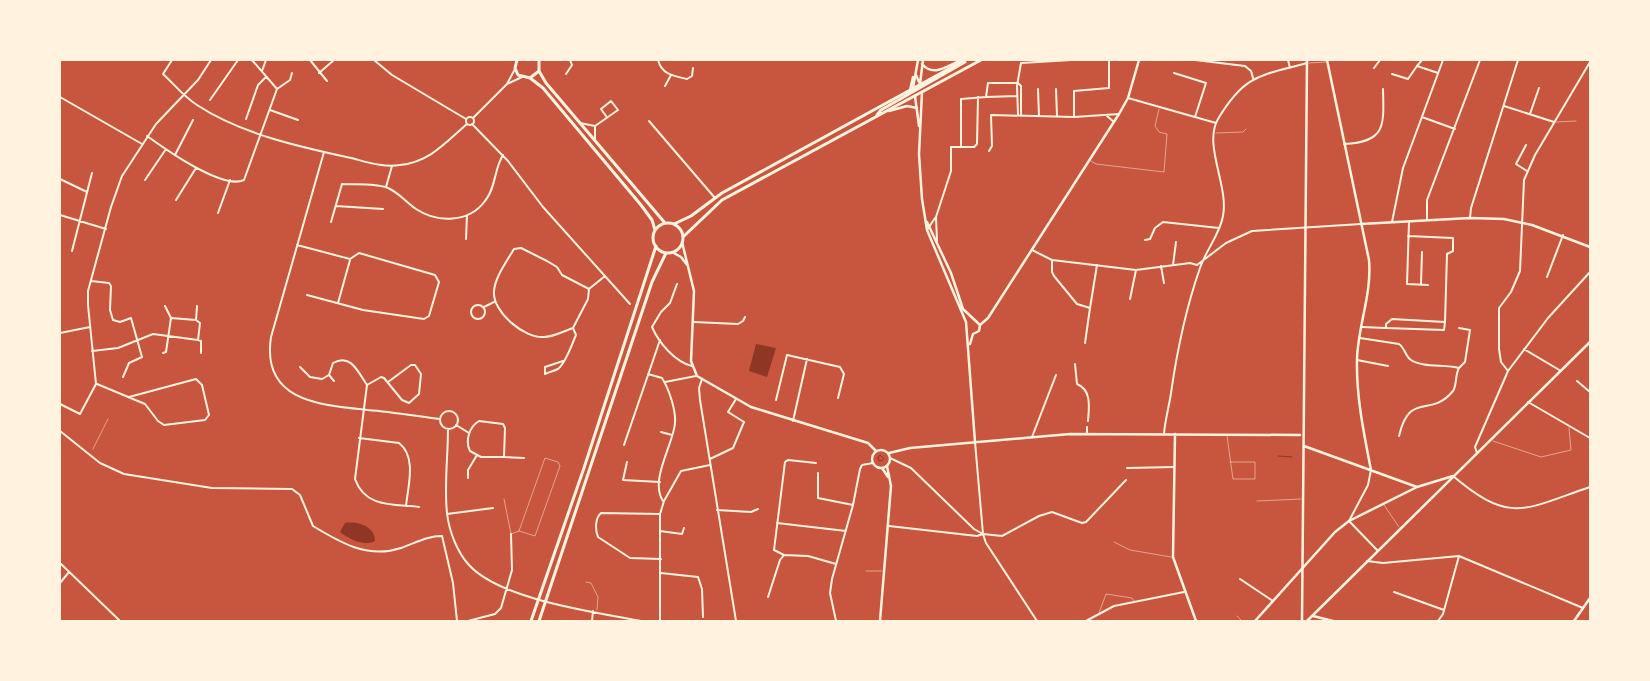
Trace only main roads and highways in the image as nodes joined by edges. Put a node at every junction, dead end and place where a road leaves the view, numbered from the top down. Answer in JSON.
{"nodes":[{"id":1,"x":516,"y":60,"type":"edge"},
{"id":2,"x":539,"y":60,"type":"edge"},
{"id":3,"x":964,"y":60,"type":"edge"},
{"id":4,"x":981,"y":60,"type":"edge"},
{"id":5,"x":539,"y":71,"type":"junction"},
{"id":6,"x":530,"y":78,"type":"junction"},
{"id":7,"x":921,"y":88,"type":"junction"},
{"id":8,"x":913,"y":92,"type":"junction"},
{"id":9,"x":877,"y":116,"type":"junction"},
{"id":10,"x":665,"y":223,"type":"junction"},
{"id":11,"x":674,"y":224,"type":"junction"},
{"id":12,"x":655,"y":230,"type":"junction"},
{"id":13,"x":683,"y":237,"type":"junction"},
{"id":14,"x":656,"y":246,"type":"junction"},
{"id":15,"x":666,"y":253,"type":"junction"},
{"id":16,"x":531,"y":621,"type":"edge"},
{"id":17,"x":539,"y":621,"type":"edge"}],
"edges":[{"from":1,"to":6,"type":"main road"},
{"from":2,"to":5,"type":"main road"},
{"from":3,"to":7,"type":"main road"},
{"from":4,"to":7,"type":"main road"},
{"from":5,"to":6,"type":"main road"},
{"from":5,"to":10,"type":"main road"},
{"from":6,"to":12,"type":"main road"},
{"from":7,"to":8,"type":"main road"},
{"from":7,"to":8,"type":"main road"},
{"from":8,"to":9,"type":"main road"},
{"from":8,"to":9,"type":"main road"},
{"from":8,"to":11,"type":"main road"},
{"from":9,"to":13,"type":"main road"},
{"from":10,"to":11,"type":"main road"},
{"from":10,"to":12,"type":"main road"},
{"from":11,"to":13,"type":"main road"},
{"from":12,"to":14,"type":"main road"},
{"from":13,"to":15,"type":"main road"},
{"from":14,"to":15,"type":"main road"},
{"from":14,"to":16,"type":"main road"},
{"from":15,"to":17,"type":"main road"}]}
